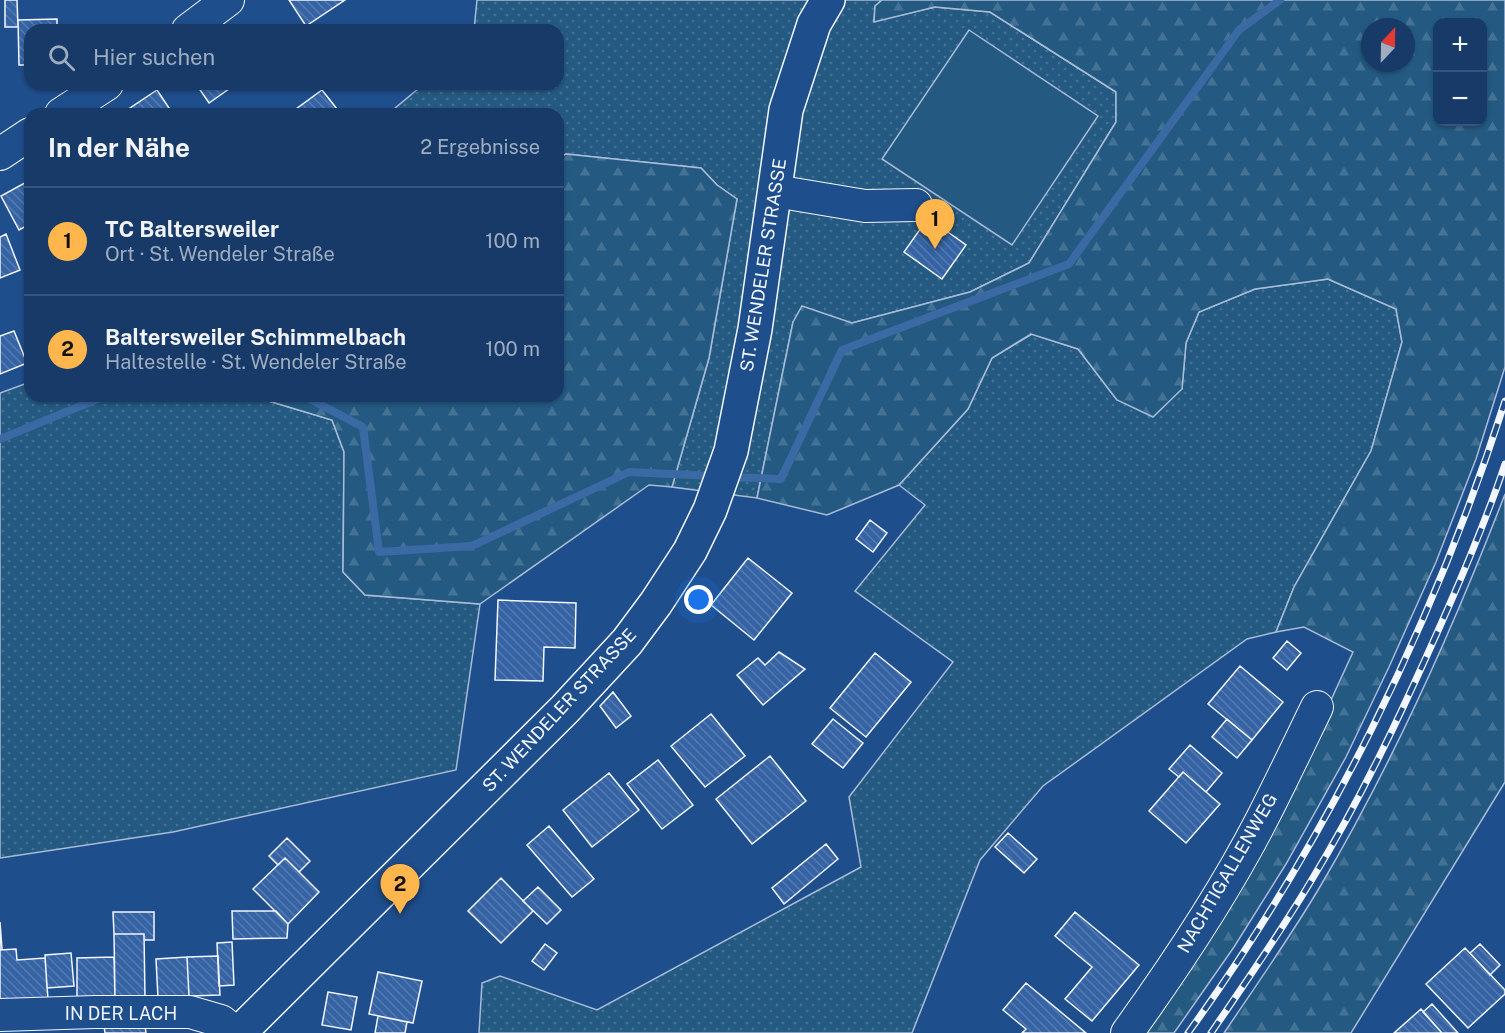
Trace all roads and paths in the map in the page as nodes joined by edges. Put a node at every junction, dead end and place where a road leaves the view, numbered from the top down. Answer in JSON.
{"nodes":[{"id":1,"x":228,"y":0,"type":"edge"},
{"id":2,"x":828,"y":0,"type":"edge"},
{"id":3,"x":196,"y":24,"type":"edge"},
{"id":4,"x":98,"y":90,"type":"edge"},
{"id":5,"x":70,"y":108,"type":"edge"},
{"id":6,"x":24,"y":138,"type":"edge"},
{"id":7,"x":0,"y":154,"type":"edge"},
{"id":8,"x":775,"y":192,"type":"junction"},
{"id":9,"x":916,"y":206,"type":"dead end"},
{"id":10,"x":1317,"y":707,"type":"dead end"},
{"id":11,"x":0,"y":1015,"type":"edge"},
{"id":12,"x":237,"y":1033,"type":"edge"},
{"id":13,"x":1127,"y":1033,"type":"edge"}],
"edges":[{"from":1,"to":3,"type":"street"},
{"from":2,"to":8,"type":"main road","name":"ST. WENDELER STRASSE"},
{"from":4,"to":5,"type":"street"},
{"from":6,"to":7,"type":"street"},
{"from":8,"to":9,"type":"street"},
{"from":8,"to":12,"type":"main road","name":"ST. WENDELER STRASSE"},
{"from":10,"to":13,"type":"street","name":"NACHTIGALLENWEG"},
{"from":11,"to":12,"type":"street","name":"IN DER LACH"}]}
